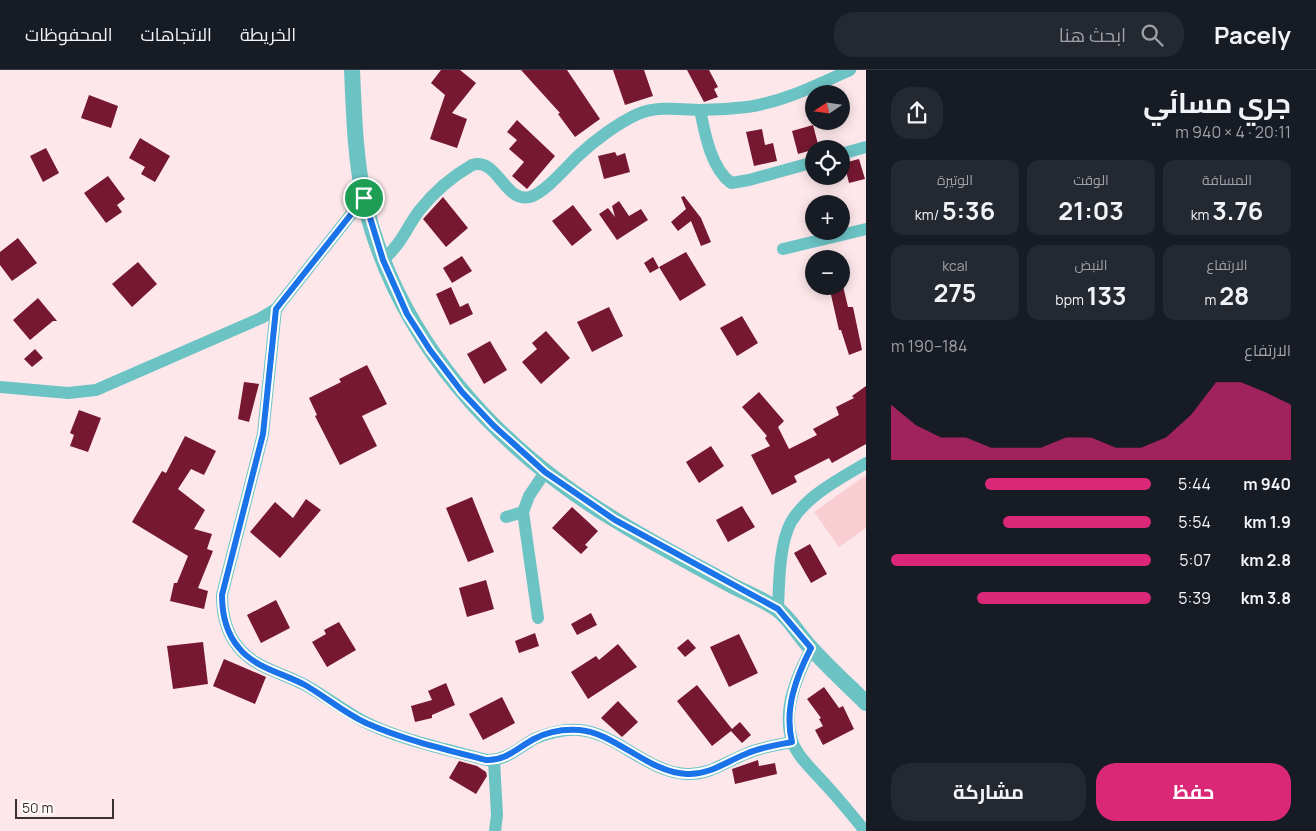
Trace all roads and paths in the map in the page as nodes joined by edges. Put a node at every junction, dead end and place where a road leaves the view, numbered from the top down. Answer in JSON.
{"nodes":[{"id":1,"x":352,"y":70,"type":"edge"},
{"id":2,"x":850,"y":70,"type":"edge"},
{"id":3,"x":700,"y":110,"type":"junction"},
{"id":4,"x":866,"y":147,"type":"edge"},
{"id":5,"x":850,"y":151,"type":"edge"},
{"id":6,"x":805,"y":164,"type":"edge"},
{"id":7,"x":364,"y":198,"type":"junction"},
{"id":8,"x":866,"y":229,"type":"edge"},
{"id":9,"x":784,"y":249,"type":"dead end"},
{"id":10,"x":383,"y":260,"type":"junction"},
{"id":11,"x":276,"y":309,"type":"junction"},
{"id":12,"x":0,"y":387,"type":"edge"},
{"id":13,"x":866,"y":463,"type":"edge"},
{"id":14,"x":545,"y":472,"type":"junction"},
{"id":15,"x":523,"y":512,"type":"junction"},
{"id":16,"x":506,"y":517,"type":"dead end"},
{"id":17,"x":778,"y":609,"type":"junction"},
{"id":18,"x":538,"y":618,"type":"dead end"},
{"id":19,"x":811,"y":648,"type":"junction"},
{"id":20,"x":866,"y":704,"type":"edge"},
{"id":21,"x":792,"y":742,"type":"junction"},
{"id":22,"x":494,"y":760,"type":"junction"},
{"id":23,"x":495,"y":831,"type":"edge"},
{"id":24,"x":865,"y":831,"type":"edge"}],
"edges":[{"from":1,"to":7,"type":"street"},
{"from":2,"to":3,"type":"street"},
{"from":3,"to":6,"type":"street"},
{"from":3,"to":10,"type":"street"},
{"from":4,"to":5,"type":"street"},
{"from":7,"to":10,"type":"street"},
{"from":7,"to":11,"type":"street"},
{"from":8,"to":9,"type":"street"},
{"from":10,"to":14,"type":"street"},
{"from":11,"to":12,"type":"street"},
{"from":11,"to":22,"type":"street"},
{"from":13,"to":17,"type":"street"},
{"from":14,"to":15,"type":"street"},
{"from":14,"to":17,"type":"street"},
{"from":15,"to":16,"type":"street"},
{"from":15,"to":18,"type":"street"},
{"from":17,"to":19,"type":"street"},
{"from":19,"to":20,"type":"street"},
{"from":19,"to":21,"type":"street"},
{"from":21,"to":22,"type":"street"},
{"from":21,"to":24,"type":"street"},
{"from":22,"to":23,"type":"street"}]}
